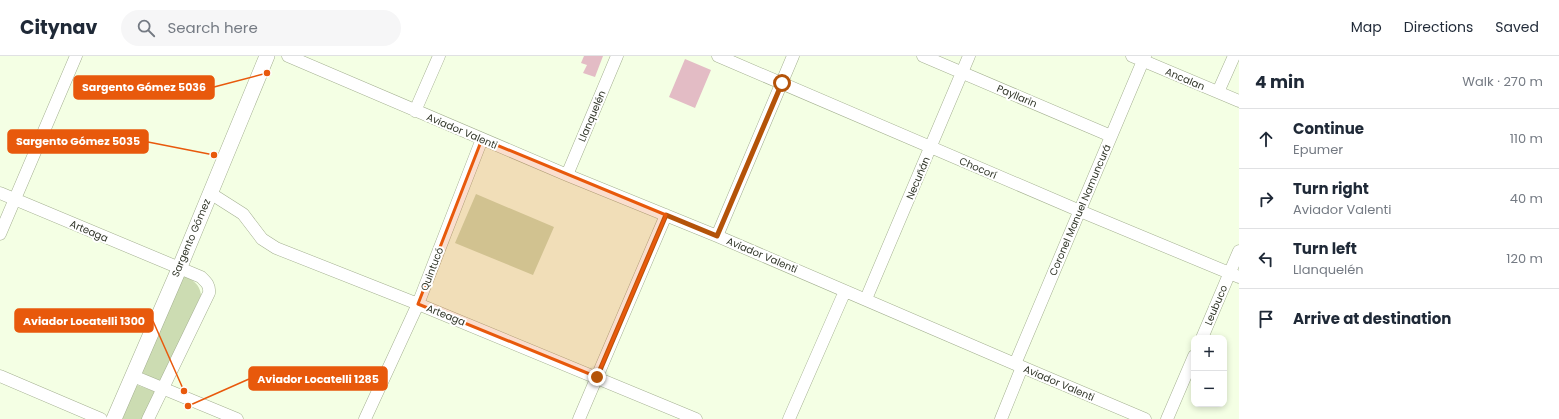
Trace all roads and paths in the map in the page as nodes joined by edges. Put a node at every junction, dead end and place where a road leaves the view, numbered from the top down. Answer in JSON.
{"nodes":[{"id":1,"x":76,"y":56,"type":"edge"},
{"id":2,"x":267,"y":56,"type":"edge"},
{"id":3,"x":288,"y":56,"type":"edge"},
{"id":4,"x":439,"y":56,"type":"edge"},
{"id":5,"x":617,"y":56,"type":"edge"},
{"id":6,"x":718,"y":56,"type":"edge"},
{"id":7,"x":793,"y":56,"type":"edge"},
{"id":8,"x":923,"y":56,"type":"edge"},
{"id":9,"x":969,"y":56,"type":"edge"},
{"id":10,"x":1132,"y":56,"type":"edge"},
{"id":11,"x":1234,"y":56,"type":"edge"},
{"id":12,"x":1144,"y":58,"type":"edge"},
{"id":13,"x":962,"y":72,"type":"junction"},
{"id":14,"x":782,"y":83,"type":"junction"},
{"id":15,"x":1218,"y":92,"type":"junction"},
{"id":16,"x":1239,"y":101,"type":"edge"},
{"id":17,"x":415,"y":111,"type":"junction"},
{"id":18,"x":1111,"y":136,"type":"junction"},
{"id":19,"x":482,"y":139,"type":"junction"},
{"id":20,"x":931,"y":148,"type":"junction"},
{"id":21,"x":566,"y":175,"type":"junction"},
{"id":22,"x":0,"y":193,"type":"edge"},
{"id":23,"x":210,"y":193,"type":"junction"},
{"id":24,"x":15,"y":199,"type":"junction"},
{"id":25,"x":1080,"y":211,"type":"junction"},
{"id":26,"x":666,"y":215,"type":"junction"},
{"id":27,"x":0,"y":234,"type":"edge"},
{"id":28,"x":717,"y":236,"type":"junction"},
{"id":29,"x":1239,"y":251,"type":"edge"},
{"id":30,"x":179,"y":269,"type":"junction"},
{"id":31,"x":1234,"y":275,"type":"edge"},
{"id":32,"x":845,"y":291,"type":"junction"},
{"id":33,"x":866,"y":300,"type":"junction"},
{"id":34,"x":418,"y":304,"type":"junction"},
{"id":35,"x":1204,"y":335,"type":"edge"},
{"id":36,"x":1191,"y":363,"type":"edge"},
{"id":37,"x":1018,"y":366,"type":"junction"},
{"id":38,"x":0,"y":376,"type":"edge"},
{"id":39,"x":133,"y":376,"type":"junction"},
{"id":40,"x":597,"y":377,"type":"junction"},
{"id":41,"x":164,"y":389,"type":"junction"},
{"id":42,"x":101,"y":419,"type":"edge"},
{"id":43,"x":114,"y":419,"type":"edge"},
{"id":44,"x":148,"y":419,"type":"edge"},
{"id":45,"x":237,"y":419,"type":"edge"},
{"id":46,"x":365,"y":419,"type":"edge"},
{"id":47,"x":578,"y":419,"type":"edge"},
{"id":48,"x":696,"y":419,"type":"edge"},
{"id":49,"x":789,"y":419,"type":"edge"},
{"id":50,"x":1001,"y":419,"type":"edge"},
{"id":51,"x":1145,"y":419,"type":"edge"},
{"id":52,"x":1167,"y":419,"type":"edge"}],
"edges":[{"from":1,"to":24,"type":"street"},
{"from":2,"to":23,"type":"main road","name":"Sargento Gómez"},
{"from":3,"to":17,"type":"street","name":"Aviador Valenti"},
{"from":4,"to":17,"type":"street"},
{"from":5,"to":21,"type":"street","name":"Llanquelén"},
{"from":6,"to":14,"type":"street","name":"Chocorí"},
{"from":7,"to":14,"type":"street"},
{"from":8,"to":13,"type":"street","name":"Payllarin"},
{"from":9,"to":13,"type":"street","name":"Necuñán"},
{"from":10,"to":12,"type":"street","name":"Ancalan"},
{"from":11,"to":15,"type":"street"},
{"from":12,"to":15,"type":"street","name":"Ancalan"},
{"from":12,"to":18,"type":"street","name":"Coronel Manuel Namuncurá"},
{"from":13,"to":18,"type":"street","name":"Payllarin"},
{"from":13,"to":20,"type":"street","name":"Necuñán"},
{"from":14,"to":20,"type":"street","name":"Chocorí"},
{"from":14,"to":28,"type":"street"},
{"from":15,"to":16,"type":"street","name":"Ancalan"},
{"from":17,"to":19,"type":"street","name":"Aviador Valenti"},
{"from":18,"to":25,"type":"street","name":"Coronel Manuel Namuncurá"},
{"from":19,"to":21,"type":"street","name":"Aviador Valenti"},
{"from":19,"to":34,"type":"street","name":"Quintucó"},
{"from":20,"to":25,"type":"street","name":"Chocorí"},
{"from":20,"to":33,"type":"street","name":"Necuñán"},
{"from":21,"to":26,"type":"street","name":"Aviador Valenti"},
{"from":22,"to":24,"type":"street","name":"Arteaga"},
{"from":23,"to":30,"type":"main road","name":"Sargento Gómez"},
{"from":23,"to":34,"type":"street","name":"Arteaga"},
{"from":24,"to":27,"type":"street"},
{"from":24,"to":30,"type":"street","name":"Arteaga"},
{"from":25,"to":31,"type":"street","name":"Chocorí"},
{"from":25,"to":37,"type":"street","name":"Coronel Manuel Namuncurá"},
{"from":26,"to":28,"type":"street","name":"Aviador Valenti"},
{"from":26,"to":40,"type":"street"},
{"from":28,"to":32,"type":"street","name":"Aviador Valenti"},
{"from":29,"to":31,"type":"street","name":"Leubuco"},
{"from":30,"to":39,"type":"main road","name":"Sargento Gómez"},
{"from":30,"to":41,"type":"street","name":"Arteaga"},
{"from":31,"to":35,"type":"street","name":"Leubuco"},
{"from":32,"to":33,"type":"street","name":"Aviador Valenti"},
{"from":32,"to":49,"type":"street"},
{"from":33,"to":37,"type":"street","name":"Aviador Valenti"},
{"from":34,"to":40,"type":"street","name":"Arteaga"},
{"from":34,"to":46,"type":"street","name":"Quintucó"},
{"from":36,"to":52,"type":"street"},
{"from":37,"to":50,"type":"street","name":"Coronel Manuel Namuncurá"},
{"from":37,"to":51,"type":"street","name":"Aviador Valenti"},
{"from":38,"to":42,"type":"street"},
{"from":39,"to":41,"type":"street"},
{"from":39,"to":43,"type":"main road","name":"Sargento Gómez"},
{"from":40,"to":47,"type":"street"},
{"from":40,"to":48,"type":"street","name":"Arteaga"},
{"from":41,"to":44,"type":"street","name":"Arteaga"},
{"from":41,"to":45,"type":"street"}]}
